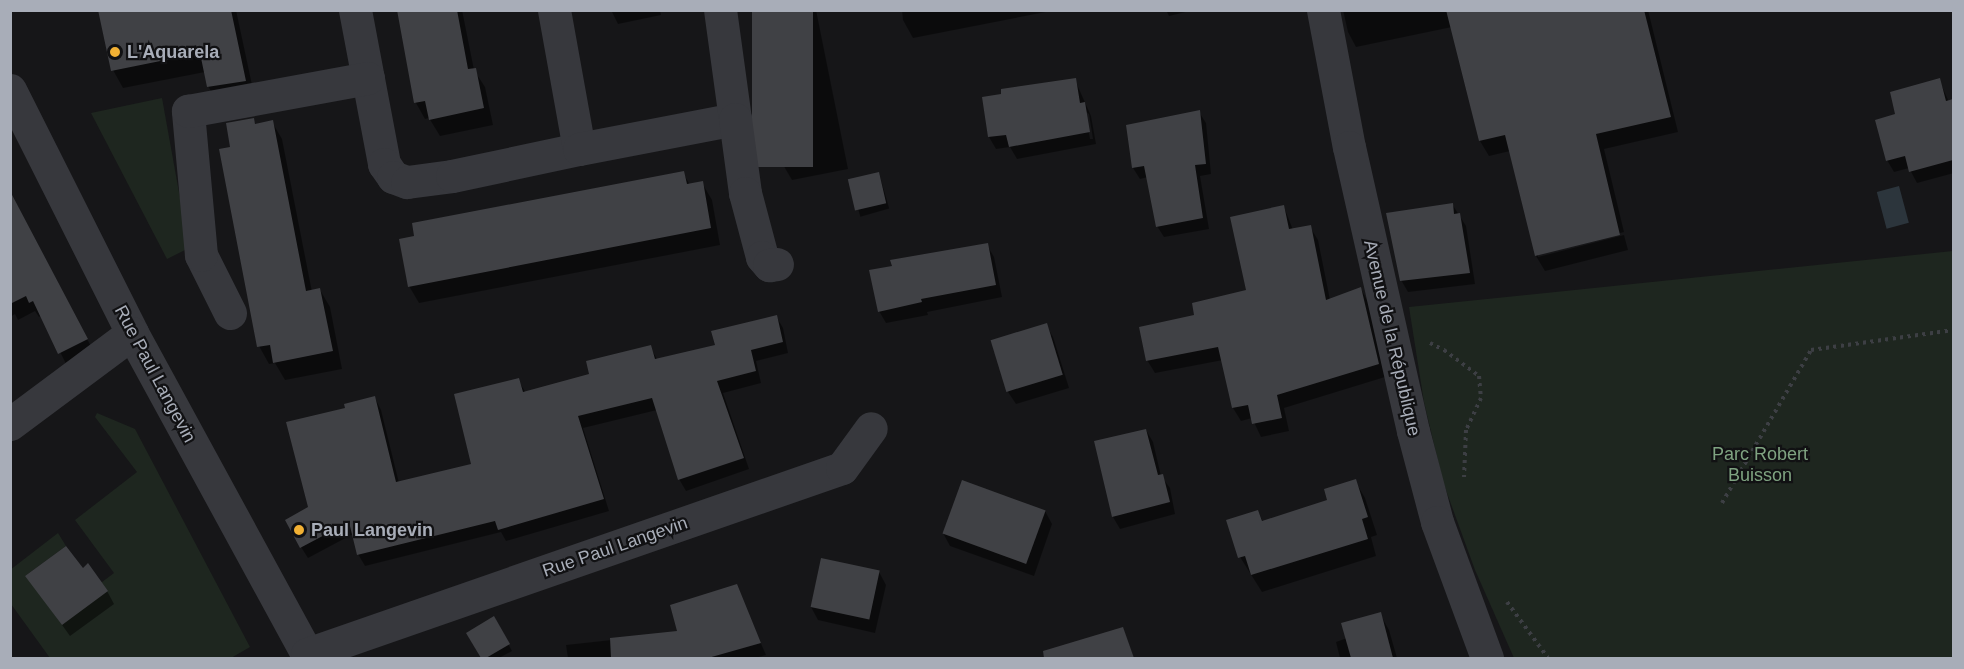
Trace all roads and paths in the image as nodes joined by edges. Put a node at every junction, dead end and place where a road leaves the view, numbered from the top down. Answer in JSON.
{"nodes":[{"id":1,"x":355,"y":10,"type":"edge"},
{"id":2,"x":554,"y":10,"type":"edge"},
{"id":3,"x":720,"y":10,"type":"edge"},
{"id":4,"x":1323,"y":10,"type":"edge"},
{"id":5,"x":368,"y":78,"type":"junction"},
{"id":6,"x":10,"y":90,"type":"edge"},
{"id":7,"x":735,"y":119,"type":"junction"},
{"id":8,"x":579,"y":149,"type":"junction"},
{"id":9,"x":777,"y":264,"type":"dead end"},
{"id":10,"x":230,"y":313,"type":"dead end"},
{"id":11,"x":1389,"y":322,"type":"junction"},
{"id":12,"x":1953,"y":330,"type":"edge"},
{"id":13,"x":132,"y":333,"type":"junction"},
{"id":14,"x":10,"y":424,"type":"edge"},
{"id":15,"x":871,"y":428,"type":"dead end"},
{"id":16,"x":1464,"y":484,"type":"dead end"},
{"id":17,"x":1722,"y":503,"type":"dead end"},
{"id":18,"x":1502,"y":595,"type":"dead end"},
{"id":19,"x":308,"y":656,"type":"edge"},
{"id":20,"x":1487,"y":658,"type":"edge"},
{"id":21,"x":1548,"y":658,"type":"edge"}],
"edges":[{"from":1,"to":5,"type":"street"},
{"from":2,"to":8,"type":"street"},
{"from":3,"to":7,"type":"street"},
{"from":4,"to":11,"type":"street","name":"Avenue de la République"},
{"from":5,"to":8,"type":"street"},
{"from":5,"to":10,"type":"street"},
{"from":6,"to":13,"type":"street","name":"Rue Paul Langevin"},
{"from":7,"to":8,"type":"street"},
{"from":7,"to":9,"type":"street"},
{"from":11,"to":16,"type":"path"},
{"from":11,"to":20,"type":"street","name":"Avenue de la République"},
{"from":12,"to":17,"type":"path"},
{"from":13,"to":14,"type":"street"},
{"from":13,"to":19,"type":"street","name":"Rue Paul Langevin"},
{"from":15,"to":19,"type":"street","name":"Rue Paul Langevin"},
{"from":18,"to":21,"type":"path"}]}
